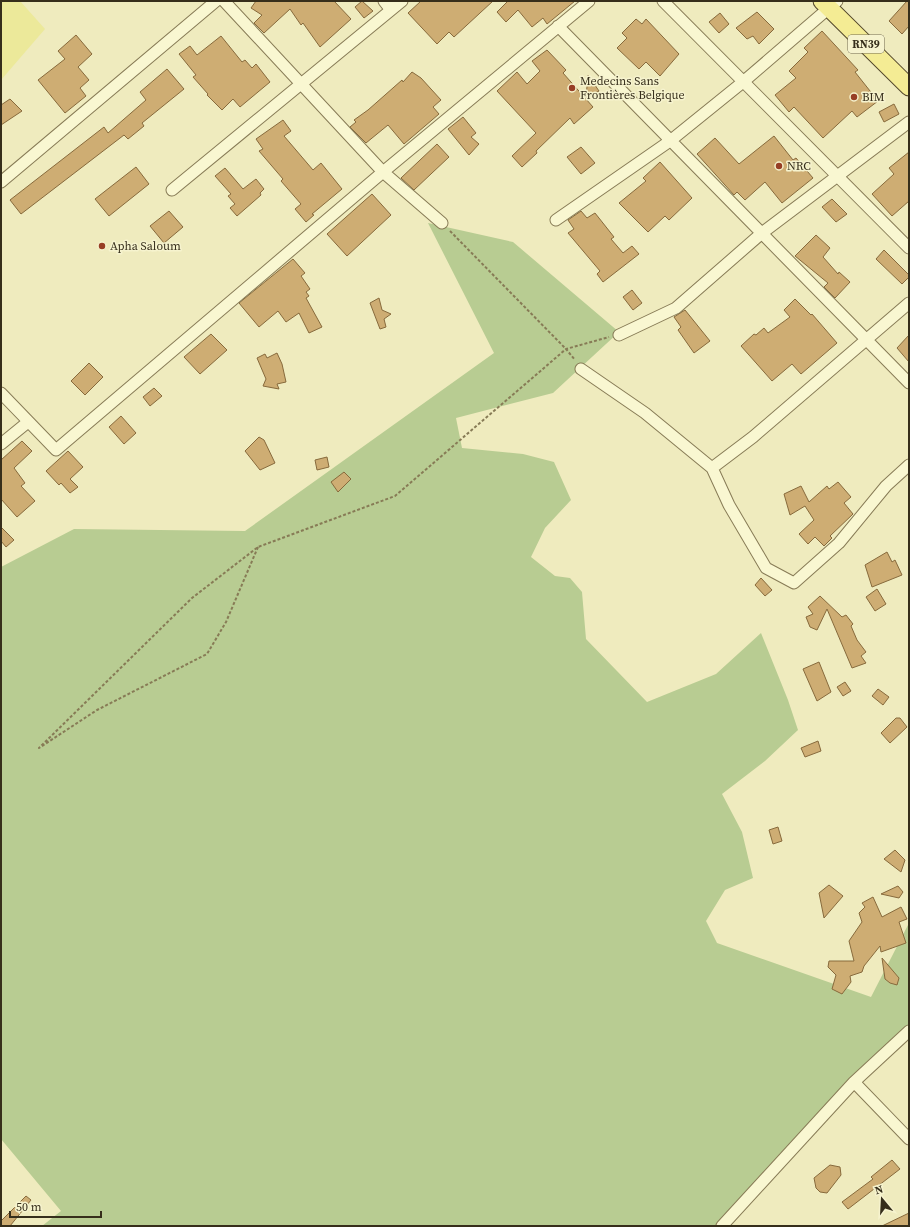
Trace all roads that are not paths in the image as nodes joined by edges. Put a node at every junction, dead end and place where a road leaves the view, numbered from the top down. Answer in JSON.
{"nodes":[{"id":1,"x":216,"y":1,"type":"edge"},
{"id":2,"x":224,"y":1,"type":"edge"},
{"id":3,"x":402,"y":1,"type":"edge"},
{"id":4,"x":589,"y":1,"type":"edge"},
{"id":5,"x":663,"y":1,"type":"edge"},
{"id":6,"x":830,"y":4,"type":"edge"},
{"id":7,"x":387,"y":5,"type":"edge"},
{"id":8,"x":558,"y":26,"type":"junction"},
{"id":9,"x":743,"y":82,"type":"junction"},
{"id":10,"x":301,"y":83,"type":"junction"},
{"id":11,"x":909,"y":87,"type":"edge"},
{"id":12,"x":909,"y":122,"type":"edge"},
{"id":13,"x":670,"y":141,"type":"junction"},
{"id":14,"x":384,"y":172,"type":"junction"},
{"id":15,"x":836,"y":176,"type":"junction"},
{"id":16,"x":1,"y":182,"type":"edge"},
{"id":17,"x":172,"y":190,"type":"dead end"},
{"id":18,"x":556,"y":220,"type":"dead end"},
{"id":19,"x":442,"y":223,"type":"road end"},
{"id":20,"x":762,"y":233,"type":"junction"},
{"id":21,"x":909,"y":248,"type":"edge"},
{"id":22,"x":909,"y":303,"type":"edge"},
{"id":23,"x":619,"y":335,"type":"road end"},
{"id":24,"x":867,"y":339,"type":"junction"},
{"id":25,"x":581,"y":369,"type":"road end"},
{"id":26,"x":909,"y":383,"type":"edge"},
{"id":27,"x":1,"y":393,"type":"edge"},
{"id":28,"x":28,"y":422,"type":"junction"},
{"id":29,"x":1,"y":444,"type":"edge"},
{"id":30,"x":909,"y":465,"type":"edge"},
{"id":31,"x":712,"y":468,"type":"junction"},
{"id":32,"x":909,"y":1031,"type":"edge"},
{"id":33,"x":854,"y":1082,"type":"junction"},
{"id":34,"x":909,"y":1139,"type":"edge"},
{"id":35,"x":722,"y":1226,"type":"edge"}],
"edges":[{"from":1,"to":16,"type":"street"},
{"from":2,"to":10,"type":"street"},
{"from":3,"to":7,"type":"street"},
{"from":4,"to":8,"type":"street"},
{"from":5,"to":9,"type":"street"},
{"from":6,"to":9,"type":"street"},
{"from":6,"to":11,"type":"main road","number":"RN39"},
{"from":7,"to":10,"type":"street"},
{"from":8,"to":13,"type":"street"},
{"from":8,"to":14,"type":"street"},
{"from":9,"to":13,"type":"street"},
{"from":9,"to":15,"type":"street"},
{"from":10,"to":14,"type":"street"},
{"from":10,"to":17,"type":"street"},
{"from":12,"to":15,"type":"street"},
{"from":13,"to":18,"type":"street"},
{"from":13,"to":20,"type":"street"},
{"from":14,"to":19,"type":"street"},
{"from":14,"to":28,"type":"street"},
{"from":15,"to":20,"type":"street"},
{"from":15,"to":21,"type":"street"},
{"from":20,"to":23,"type":"street"},
{"from":20,"to":24,"type":"street"},
{"from":22,"to":24,"type":"street"},
{"from":24,"to":26,"type":"street"},
{"from":24,"to":31,"type":"street"},
{"from":25,"to":31,"type":"street"},
{"from":27,"to":28,"type":"street"},
{"from":28,"to":29,"type":"street"},
{"from":30,"to":31,"type":"street"},
{"from":32,"to":33,"type":"street"},
{"from":33,"to":34,"type":"street"},
{"from":33,"to":35,"type":"street"}]}
